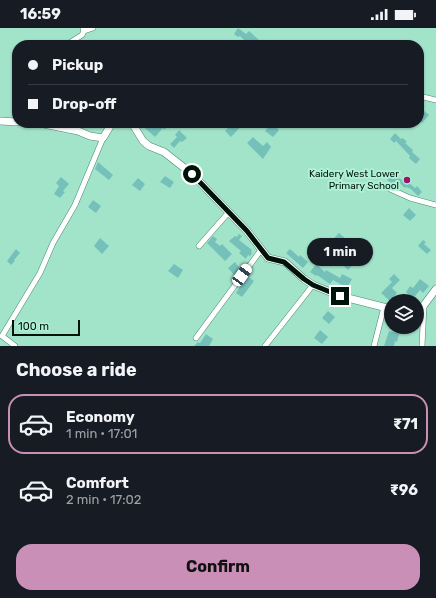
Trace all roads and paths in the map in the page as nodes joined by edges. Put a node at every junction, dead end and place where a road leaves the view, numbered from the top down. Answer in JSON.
{"nodes":[{"id":1,"x":93,"y":28,"type":"edge"},
{"id":2,"x":83,"y":30,"type":"edge"},
{"id":3,"x":74,"y":40,"type":"edge"},
{"id":4,"x":424,"y":97,"type":"edge"},
{"id":5,"x":436,"y":100,"type":"edge"},
{"id":6,"x":0,"y":121,"type":"edge"},
{"id":7,"x":12,"y":122,"type":"edge"},
{"id":8,"x":63,"y":128,"type":"edge"},
{"id":9,"x":109,"y":128,"type":"edge"},
{"id":10,"x":135,"y":128,"type":"edge"},
{"id":11,"x":103,"y":138,"type":"junction"},
{"id":12,"x":390,"y":189,"type":"dead end"},
{"id":13,"x":436,"y":204,"type":"edge"},
{"id":14,"x":229,"y":212,"type":"junction"},
{"id":15,"x":199,"y":246,"type":"dead end"},
{"id":16,"x":261,"y":250,"type":"junction"},
{"id":17,"x":313,"y":285,"type":"junction"},
{"id":18,"x":436,"y":289,"type":"edge"},
{"id":19,"x":424,"y":305,"type":"edge"},
{"id":20,"x":384,"y":307,"type":"edge"},
{"id":21,"x":384,"y":319,"type":"edge"},
{"id":22,"x":423,"y":334,"type":"edge"},
{"id":23,"x":196,"y":338,"type":"dead end"},
{"id":24,"x":15,"y":346,"type":"edge"},
{"id":25,"x":265,"y":346,"type":"edge"},
{"id":26,"x":374,"y":346,"type":"edge"},
{"id":27,"x":422,"y":346,"type":"edge"}],
"edges":[{"from":1,"to":2,"type":"street"},
{"from":2,"to":3,"type":"street"},
{"from":4,"to":5,"type":"street"},
{"from":6,"to":7,"type":"street"},
{"from":8,"to":11,"type":"street"},
{"from":9,"to":11,"type":"street"},
{"from":10,"to":14,"type":"street"},
{"from":11,"to":24,"type":"street"},
{"from":12,"to":13,"type":"street"},
{"from":14,"to":15,"type":"street"},
{"from":14,"to":16,"type":"street"},
{"from":16,"to":17,"type":"street"},
{"from":16,"to":23,"type":"street"},
{"from":17,"to":20,"type":"street"},
{"from":17,"to":25,"type":"street"},
{"from":18,"to":19,"type":"street"},
{"from":21,"to":26,"type":"street"},
{"from":22,"to":27,"type":"street"}]}
